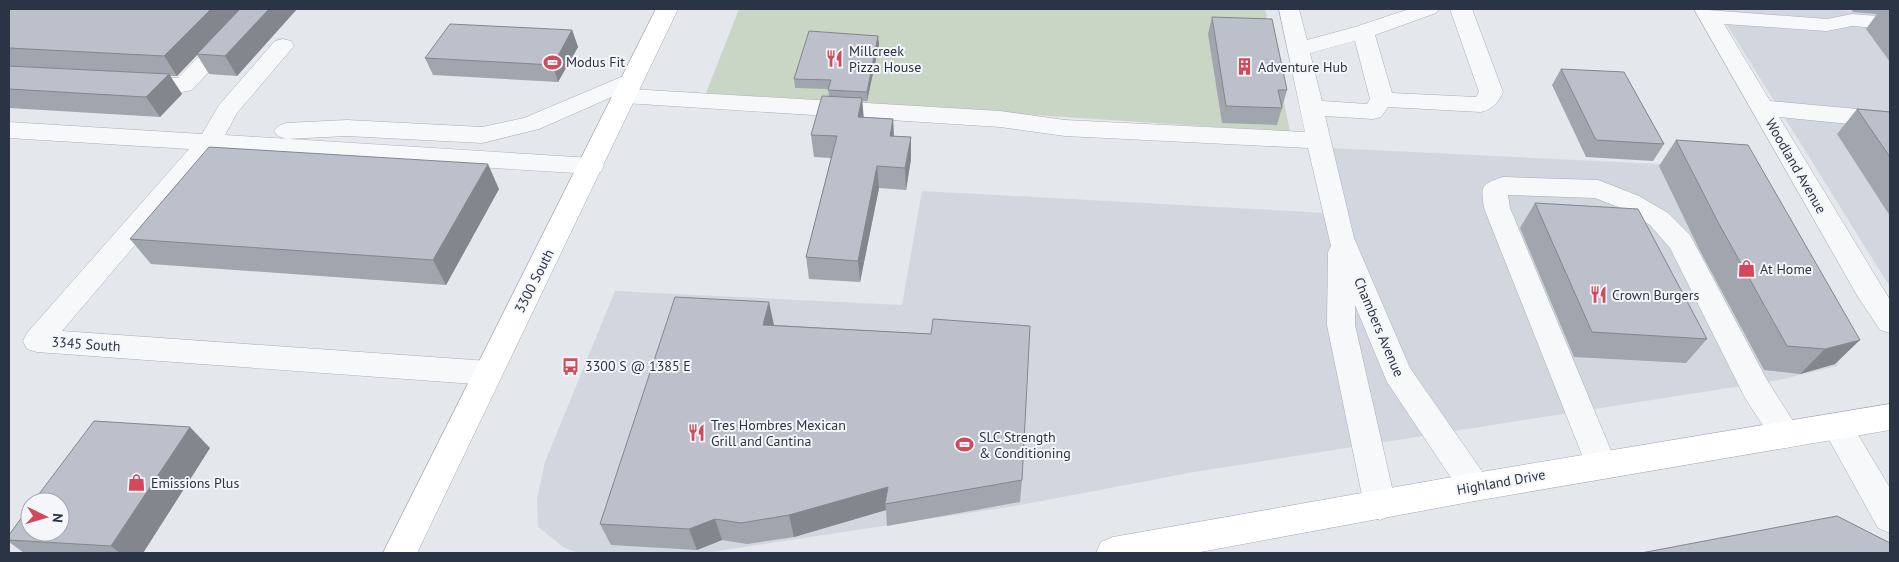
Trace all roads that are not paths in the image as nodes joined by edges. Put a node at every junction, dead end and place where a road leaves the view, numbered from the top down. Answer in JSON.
{"nodes":[{"id":1,"x":256,"y":9,"type":"edge"},
{"id":2,"x":668,"y":9,"type":"edge"},
{"id":3,"x":1289,"y":9,"type":"edge"},
{"id":4,"x":1429,"y":9,"type":"edge"},
{"id":5,"x":1460,"y":9,"type":"edge"},
{"id":6,"x":1706,"y":13,"type":"edge"},
{"id":7,"x":1890,"y":22,"type":"edge"},
{"id":8,"x":1364,"y":32,"type":"junction"},
{"id":9,"x":282,"y":46,"type":"dead end"},
{"id":10,"x":1298,"y":49,"type":"junction"},
{"id":11,"x":116,"y":82,"type":"edge"},
{"id":12,"x":629,"y":88,"type":"junction"},
{"id":13,"x":1382,"y":98,"type":"junction"},
{"id":14,"x":1311,"y":108,"type":"junction"},
{"id":15,"x":1762,"y":108,"type":"junction"},
{"id":16,"x":1890,"y":120,"type":"edge"},
{"id":17,"x":9,"y":130,"type":"edge"},
{"id":18,"x":210,"y":141,"type":"junction"},
{"id":19,"x":1318,"y":141,"type":"junction"},
{"id":20,"x":244,"y":143,"type":"junction"},
{"id":21,"x":592,"y":166,"type":"junction"},
{"id":22,"x":1341,"y":238,"type":"junction"},
{"id":23,"x":1890,"y":322,"type":"edge"},
{"id":24,"x":488,"y":373,"type":"junction"},
{"id":25,"x":1890,"y":417,"type":"edge"},
{"id":26,"x":1837,"y":427,"type":"junction"},
{"id":27,"x":1786,"y":434,"type":"junction"},
{"id":28,"x":1601,"y":465,"type":"junction"},
{"id":29,"x":1475,"y":487,"type":"junction"},
{"id":30,"x":1380,"y":505,"type":"junction"},
{"id":31,"x":1890,"y":518,"type":"edge"},
{"id":32,"x":1152,"y":549,"type":"edge"},
{"id":33,"x":400,"y":553,"type":"edge"},
{"id":34,"x":1113,"y":553,"type":"edge"}],
"edges":[{"from":1,"to":11,"type":"street"},
{"from":2,"to":12,"type":"main road","name":"3300 South"},
{"from":3,"to":10,"type":"street","name":"Chambers Avenue"},
{"from":4,"to":8,"type":"street"},
{"from":5,"to":13,"type":"street"},
{"from":6,"to":7,"type":"street"},
{"from":6,"to":15,"type":"street","name":"Woodland Avenue"},
{"from":8,"to":10,"type":"street"},
{"from":8,"to":13,"type":"street"},
{"from":9,"to":18,"type":"street","name":"3345 South"},
{"from":10,"to":14,"type":"street","name":"Chambers Avenue"},
{"from":12,"to":19,"type":"street"},
{"from":12,"to":20,"type":"street"},
{"from":12,"to":21,"type":"main road","name":"3300 South"},
{"from":13,"to":14,"type":"street"},
{"from":14,"to":19,"type":"street","name":"Chambers Avenue"},
{"from":15,"to":16,"type":"street"},
{"from":15,"to":23,"type":"street","name":"Woodland Avenue"},
{"from":17,"to":18,"type":"street"},
{"from":18,"to":20,"type":"street"},
{"from":18,"to":24,"type":"street","name":"3345 South"},
{"from":19,"to":22,"type":"street","name":"Chambers Avenue"},
{"from":20,"to":21,"type":"street"},
{"from":21,"to":24,"type":"main road","name":"3300 South"},
{"from":22,"to":29,"type":"street","name":"Chambers Avenue"},
{"from":22,"to":30,"type":"street","name":"Chambers Avenue"},
{"from":24,"to":33,"type":"main road","name":"3300 South"},
{"from":25,"to":26,"type":"main road","name":"Highland Drive"},
{"from":26,"to":27,"type":"main road","name":"Highland Drive"},
{"from":26,"to":31,"type":"street"},
{"from":27,"to":28,"type":"main road","name":"Highland Drive"},
{"from":27,"to":28,"type":"street"},
{"from":28,"to":29,"type":"main road","name":"Highland Drive"},
{"from":29,"to":30,"type":"main road","name":"Highland Drive"},
{"from":30,"to":32,"type":"main road","name":"Highland Drive"},
{"from":32,"to":34,"type":"main road","name":"Highland Drive"}]}
